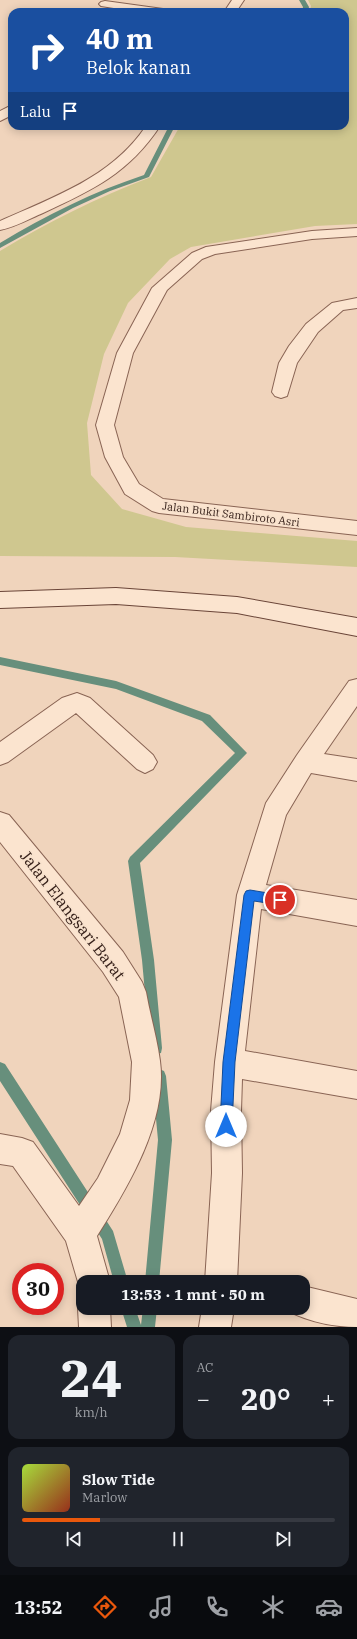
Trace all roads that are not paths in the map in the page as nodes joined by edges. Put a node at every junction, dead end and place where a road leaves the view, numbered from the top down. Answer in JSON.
{"nodes":[{"id":1,"x":104,"y":5,"type":"edge"},
{"id":2,"x":129,"y":8,"type":"edge"},
{"id":3,"x":150,"y":130,"type":"edge"},
{"id":4,"x":0,"y":226,"type":"edge"},
{"id":5,"x":357,"y":232,"type":"edge"},
{"id":6,"x":357,"y":303,"type":"edge"},
{"id":7,"x":282,"y":392,"type":"dead end"},
{"id":8,"x":357,"y":528,"type":"edge"},
{"id":9,"x":0,"y":600,"type":"edge"},
{"id":10,"x":357,"y":627,"type":"edge"},
{"id":11,"x":357,"y":688,"type":"edge"},
{"id":12,"x":0,"y":755,"type":"edge"},
{"id":13,"x":145,"y":762,"type":"dead end"},
{"id":14,"x":305,"y":762,"type":"junction"},
{"id":15,"x":357,"y":770,"type":"edge"},
{"id":16,"x":0,"y":823,"type":"edge"},
{"id":17,"x":250,"y":895,"type":"junction"},
{"id":18,"x":357,"y":913,"type":"edge"},
{"id":19,"x":229,"y":1062,"type":"junction"},
{"id":20,"x":357,"y":1085,"type":"edge"},
{"id":21,"x":1,"y":1153,"type":"edge"},
{"id":22,"x":85,"y":1225,"type":"junction"},
{"id":23,"x":93,"y":1275,"type":"edge"},
{"id":24,"x":220,"y":1275,"type":"edge"},
{"id":25,"x":310,"y":1304,"type":"edge"},
{"id":26,"x":94,"y":1315,"type":"edge"},
{"id":27,"x":217,"y":1315,"type":"edge"},
{"id":28,"x":357,"y":1315,"type":"edge"},
{"id":29,"x":95,"y":1327,"type":"edge"},
{"id":30,"x":215,"y":1327,"type":"edge"}],
"edges":[{"from":1,"to":2,"type":"street"},
{"from":3,"to":4,"type":"street"},
{"from":5,"to":8,"type":"street","name":"Jalan Bukit Sambiroto Asri"},
{"from":6,"to":7,"type":"street"},
{"from":9,"to":10,"type":"street"},
{"from":11,"to":14,"type":"street"},
{"from":12,"to":13,"type":"street"},
{"from":14,"to":15,"type":"street"},
{"from":14,"to":17,"type":"street"},
{"from":16,"to":22,"type":"street","name":"Jalan Elangsari Barat"},
{"from":17,"to":18,"type":"street"},
{"from":17,"to":19,"type":"street"},
{"from":19,"to":20,"type":"street"},
{"from":19,"to":24,"type":"street"},
{"from":21,"to":22,"type":"street"},
{"from":22,"to":23,"type":"street"},
{"from":25,"to":28,"type":"street"},
{"from":26,"to":29,"type":"street"},
{"from":27,"to":30,"type":"street"}]}
